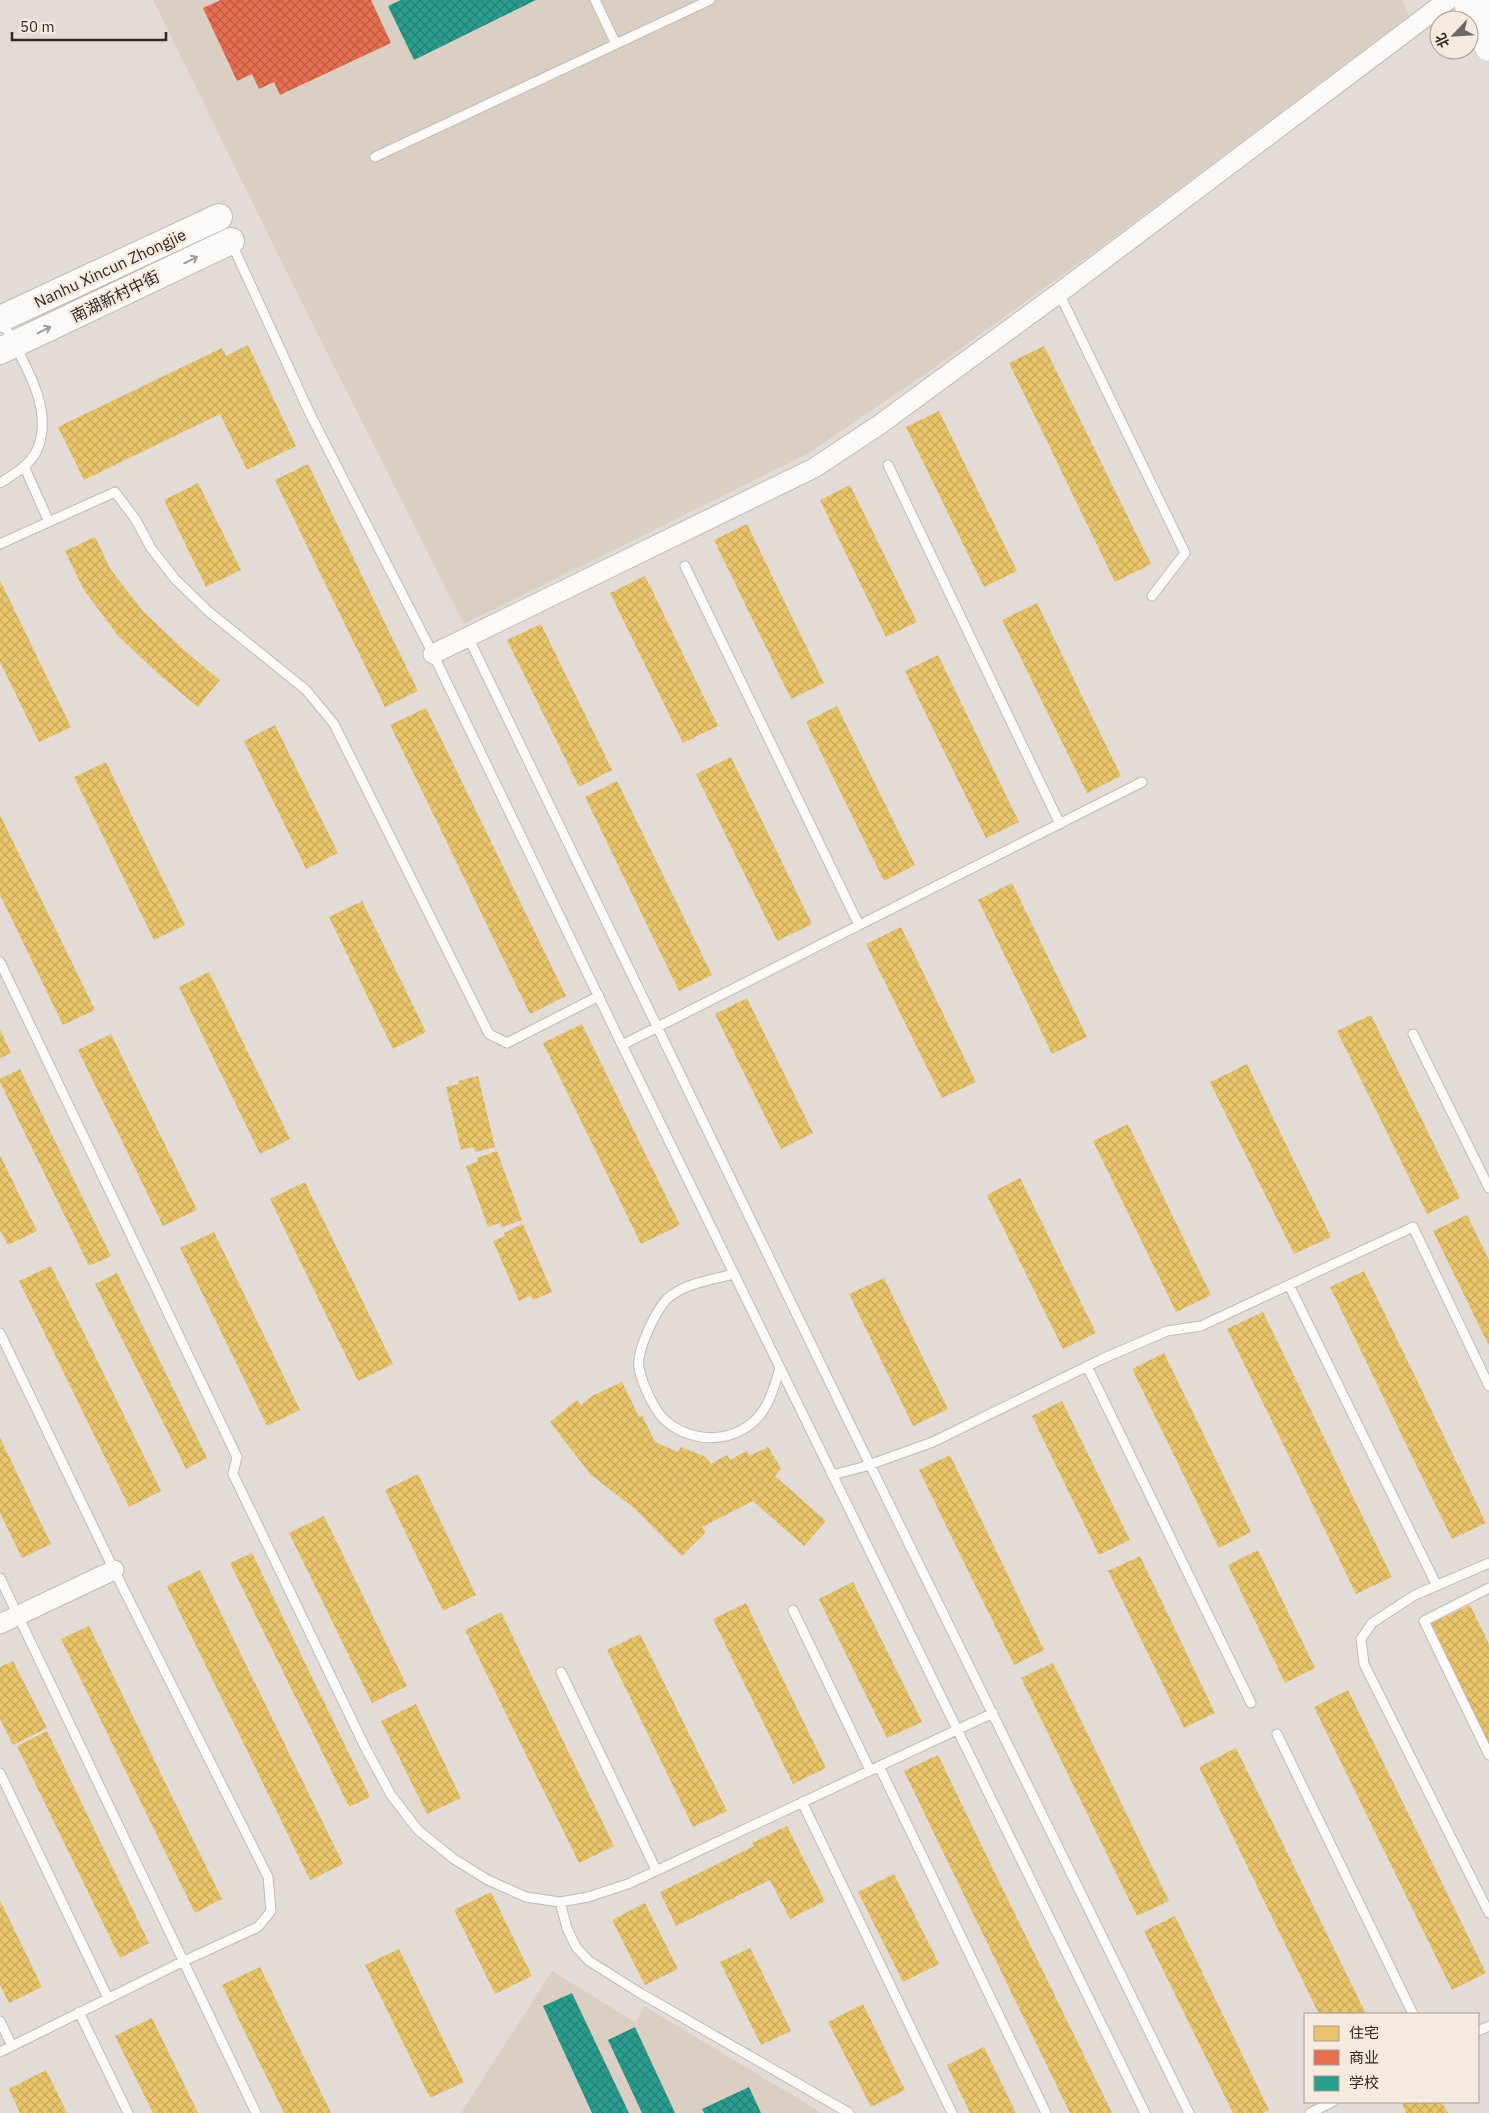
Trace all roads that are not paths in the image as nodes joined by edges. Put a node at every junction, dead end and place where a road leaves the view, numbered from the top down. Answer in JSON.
{"nodes":[{"id":1,"x":595,"y":0,"type":"edge"},
{"id":2,"x":710,"y":0,"type":"edge"},
{"id":3,"x":1448,"y":0,"type":"edge"},
{"id":4,"x":1466,"y":0,"type":"edge"},
{"id":5,"x":1476,"y":0,"type":"edge"},
{"id":6,"x":1489,"y":26,"type":"edge"},
{"id":7,"x":616,"y":44,"type":"junction"},
{"id":8,"x":1489,"y":47,"type":"edge"},
{"id":9,"x":375,"y":158,"type":"dead end"},
{"id":10,"x":225,"y":229,"type":"junction"},
{"id":11,"x":1060,"y":293,"type":"junction"},
{"id":12,"x":0,"y":318,"type":"edge"},
{"id":13,"x":7,"y":348,"type":"edge"},
{"id":14,"x":888,"y":464,"type":"dead end"},
{"id":15,"x":24,"y":466,"type":"junction"},
{"id":16,"x":0,"y":483,"type":"edge"},
{"id":17,"x":49,"y":522,"type":"junction"},
{"id":18,"x":1,"y":542,"type":"edge"},
{"id":19,"x":685,"y":566,"type":"dead end"},
{"id":20,"x":1152,"y":596,"type":"dead end"},
{"id":21,"x":468,"y":637,"type":"junction"},
{"id":22,"x":433,"y":654,"type":"junction"},
{"id":23,"x":1142,"y":782,"type":"dead end"},
{"id":24,"x":1060,"y":824,"type":"junction"},
{"id":25,"x":859,"y":926,"type":"junction"},
{"id":26,"x":0,"y":962,"type":"edge"},
{"id":27,"x":599,"y":996,"type":"junction"},
{"id":28,"x":658,"y":1027,"type":"junction"},
{"id":29,"x":1413,"y":1034,"type":"dead end"},
{"id":30,"x":622,"y":1045,"type":"junction"},
{"id":31,"x":1489,"y":1188,"type":"edge"},
{"id":32,"x":734,"y":1274,"type":"junction"},
{"id":33,"x":1289,"y":1285,"type":"junction"},
{"id":34,"x":0,"y":1333,"type":"edge"},
{"id":35,"x":1087,"y":1366,"type":"junction"},
{"id":36,"x":780,"y":1368,"type":"junction"},
{"id":37,"x":1489,"y":1386,"type":"edge"},
{"id":38,"x":870,"y":1464,"type":"junction"},
{"id":39,"x":832,"y":1475,"type":"junction"},
{"id":40,"x":1489,"y":1563,"type":"edge"},
{"id":41,"x":114,"y":1570,"type":"junction"},
{"id":42,"x":0,"y":1578,"type":"edge"},
{"id":43,"x":1437,"y":1586,"type":"junction"},
{"id":44,"x":1489,"y":1588,"type":"edge"},
{"id":45,"x":793,"y":1610,"type":"dead end"},
{"id":46,"x":18,"y":1616,"type":"junction"},
{"id":47,"x":0,"y":1624,"type":"edge"},
{"id":48,"x":561,"y":1672,"type":"dead end"},
{"id":49,"x":1251,"y":1703,"type":"dead end"},
{"id":50,"x":993,"y":1713,"type":"junction"},
{"id":51,"x":958,"y":1729,"type":"junction"},
{"id":52,"x":1276,"y":1734,"type":"dead end"},
{"id":53,"x":1489,"y":1755,"type":"edge"},
{"id":54,"x":879,"y":1766,"type":"junction"},
{"id":55,"x":870,"y":1770,"type":"junction"},
{"id":56,"x":0,"y":1773,"type":"edge"},
{"id":57,"x":802,"y":1802,"type":"junction"},
{"id":58,"x":656,"y":1870,"type":"junction"},
{"id":59,"x":560,"y":1902,"type":"junction"},
{"id":60,"x":1489,"y":1913,"type":"edge"},
{"id":61,"x":184,"y":1961,"type":"junction"},
{"id":62,"x":108,"y":1998,"type":"junction"},
{"id":63,"x":79,"y":2012,"type":"junction"},
{"id":64,"x":1414,"y":2013,"type":"edge"},
{"id":65,"x":0,"y":2021,"type":"edge"},
{"id":66,"x":12,"y":2046,"type":"junction"},
{"id":67,"x":0,"y":2052,"type":"edge"},
{"id":68,"x":1330,"y":2103,"type":"edge"},
{"id":69,"x":128,"y":2113,"type":"edge"},
{"id":70,"x":256,"y":2113,"type":"edge"},
{"id":71,"x":849,"y":2113,"type":"edge"},
{"id":72,"x":952,"y":2113,"type":"edge"},
{"id":73,"x":1046,"y":2113,"type":"edge"},
{"id":74,"x":1145,"y":2113,"type":"edge"},
{"id":75,"x":1190,"y":2113,"type":"edge"},
{"id":76,"x":1310,"y":2113,"type":"edge"}],
"edges":[{"from":1,"to":7,"type":"lane"},
{"from":2,"to":7,"type":"lane"},
{"from":3,"to":11,"type":"street"},
{"from":4,"to":8,"type":"main road"},
{"from":5,"to":6,"type":"main road"},
{"from":7,"to":9,"type":"lane"},
{"from":10,"to":12,"type":"street","name":"Nanhu Xincun Zhongjie"},
{"from":13,"to":10,"type":"street","name":"南湖新村中街","one_way":true},
{"from":10,"to":22,"type":"lane"},
{"from":11,"to":20,"type":"lane"},
{"from":11,"to":21,"type":"street"},
{"from":12,"to":13,"type":"lane"},
{"from":13,"to":15,"type":"lane"},
{"from":14,"to":24,"type":"lane"},
{"from":15,"to":16,"type":"lane"},
{"from":15,"to":17,"type":"lane"},
{"from":17,"to":18,"type":"lane"},
{"from":17,"to":27,"type":"lane"},
{"from":19,"to":25,"type":"lane"},
{"from":21,"to":22,"type":"street"},
{"from":21,"to":28,"type":"lane"},
{"from":22,"to":27,"type":"lane"},
{"from":23,"to":24,"type":"lane"},
{"from":24,"to":25,"type":"lane"},
{"from":25,"to":28,"type":"lane"},
{"from":26,"to":59,"type":"lane"},
{"from":27,"to":30,"type":"lane"},
{"from":28,"to":30,"type":"lane"},
{"from":28,"to":38,"type":"lane"},
{"from":29,"to":31,"type":"lane"},
{"from":30,"to":32,"type":"lane"},
{"from":32,"to":36,"type":"lane"},
{"from":32,"to":36,"type":"lane"},
{"from":33,"to":35,"type":"lane"},
{"from":33,"to":37,"type":"lane"},
{"from":33,"to":43,"type":"lane"},
{"from":34,"to":41,"type":"lane"},
{"from":35,"to":38,"type":"lane"},
{"from":35,"to":49,"type":"lane"},
{"from":36,"to":39,"type":"lane"},
{"from":38,"to":39,"type":"lane"},
{"from":38,"to":50,"type":"lane"},
{"from":39,"to":51,"type":"lane"},
{"from":40,"to":43,"type":"lane"},
{"from":41,"to":46,"type":"street"},
{"from":41,"to":61,"type":"lane"},
{"from":42,"to":46,"type":"lane"},
{"from":43,"to":60,"type":"lane"},
{"from":44,"to":53,"type":"lane"},
{"from":45,"to":55,"type":"lane"},
{"from":46,"to":47,"type":"street"},
{"from":46,"to":61,"type":"lane"},
{"from":48,"to":58,"type":"lane"},
{"from":50,"to":51,"type":"lane"},
{"from":50,"to":75,"type":"lane"},
{"from":51,"to":54,"type":"lane"},
{"from":51,"to":74,"type":"lane"},
{"from":52,"to":64,"type":"lane"},
{"from":54,"to":55,"type":"lane"},
{"from":54,"to":73,"type":"lane"},
{"from":55,"to":57,"type":"lane"},
{"from":56,"to":62,"type":"lane"},
{"from":57,"to":58,"type":"lane"},
{"from":57,"to":72,"type":"lane"},
{"from":58,"to":59,"type":"lane"},
{"from":59,"to":71,"type":"lane"},
{"from":61,"to":62,"type":"lane"},
{"from":61,"to":70,"type":"lane"},
{"from":62,"to":63,"type":"lane"},
{"from":63,"to":66,"type":"lane"},
{"from":63,"to":69,"type":"lane"},
{"from":65,"to":66,"type":"lane"},
{"from":66,"to":67,"type":"lane"},
{"from":68,"to":76,"type":"lane"}]}
